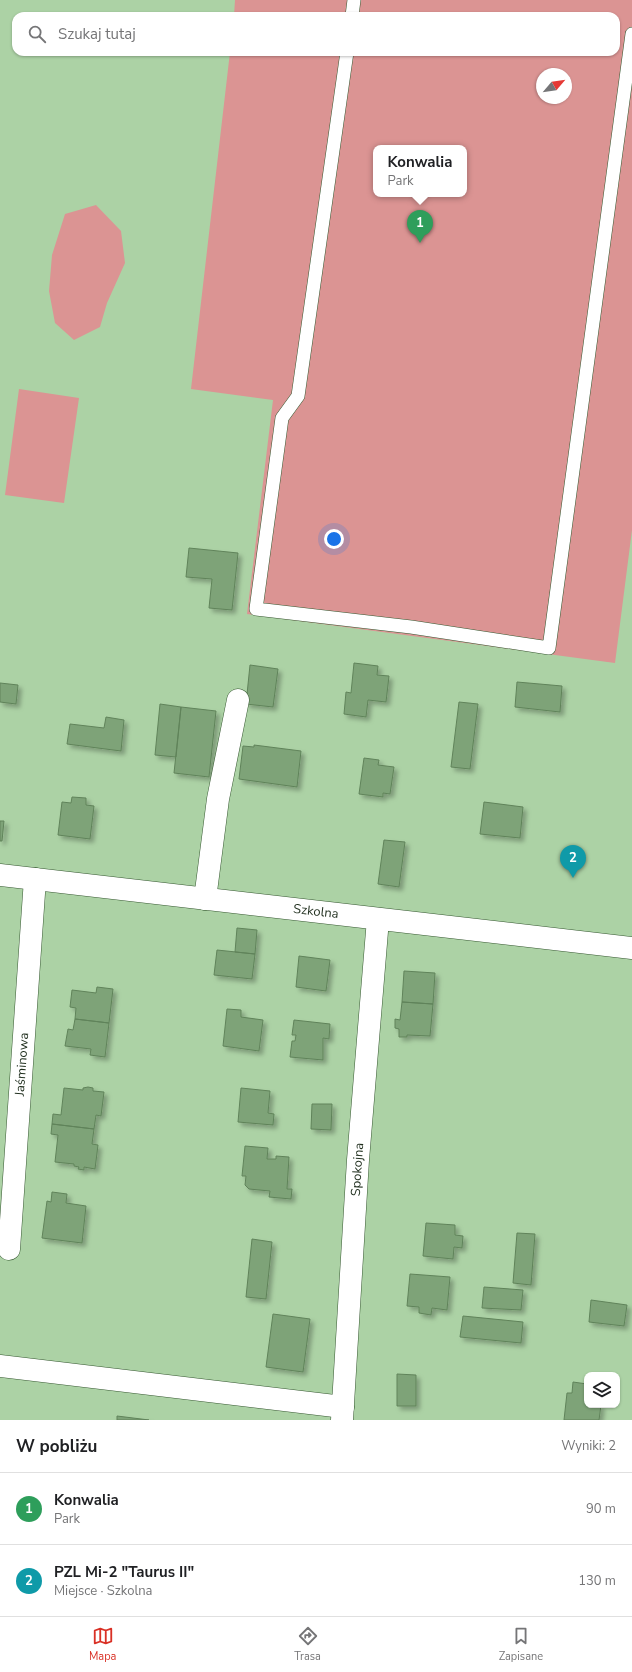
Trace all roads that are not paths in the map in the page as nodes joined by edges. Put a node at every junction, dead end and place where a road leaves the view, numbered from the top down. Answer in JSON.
{"nodes":[{"id":1,"x":354,"y":0,"type":"edge"},
{"id":2,"x":352,"y":12,"type":"edge"},
{"id":3,"x":632,"y":34,"type":"edge"},
{"id":4,"x":346,"y":56,"type":"edge"},
{"id":5,"x":238,"y":700,"type":"dead end"},
{"id":6,"x":0,"y":875,"type":"edge"},
{"id":7,"x":36,"y":879,"type":"junction"},
{"id":8,"x":205,"y":899,"type":"junction"},
{"id":9,"x":378,"y":919,"type":"junction"},
{"id":10,"x":632,"y":948,"type":"edge"},
{"id":11,"x":9,"y":1250,"type":"dead end"},
{"id":12,"x":0,"y":1366,"type":"edge"},
{"id":13,"x":342,"y":1414,"type":"edge"}],
"edges":[{"from":1,"to":2,"type":"lane"},
{"from":3,"to":4,"type":"lane"},
{"from":5,"to":8,"type":"street"},
{"from":6,"to":7,"type":"street","name":"Szkolna"},
{"from":7,"to":8,"type":"street","name":"Szkolna"},
{"from":7,"to":11,"type":"street","name":"Jaśminowa"},
{"from":8,"to":9,"type":"street","name":"Szkolna"},
{"from":9,"to":10,"type":"street","name":"Szkolna"},
{"from":9,"to":13,"type":"street","name":"Spokojna"},
{"from":12,"to":13,"type":"street"}]}
